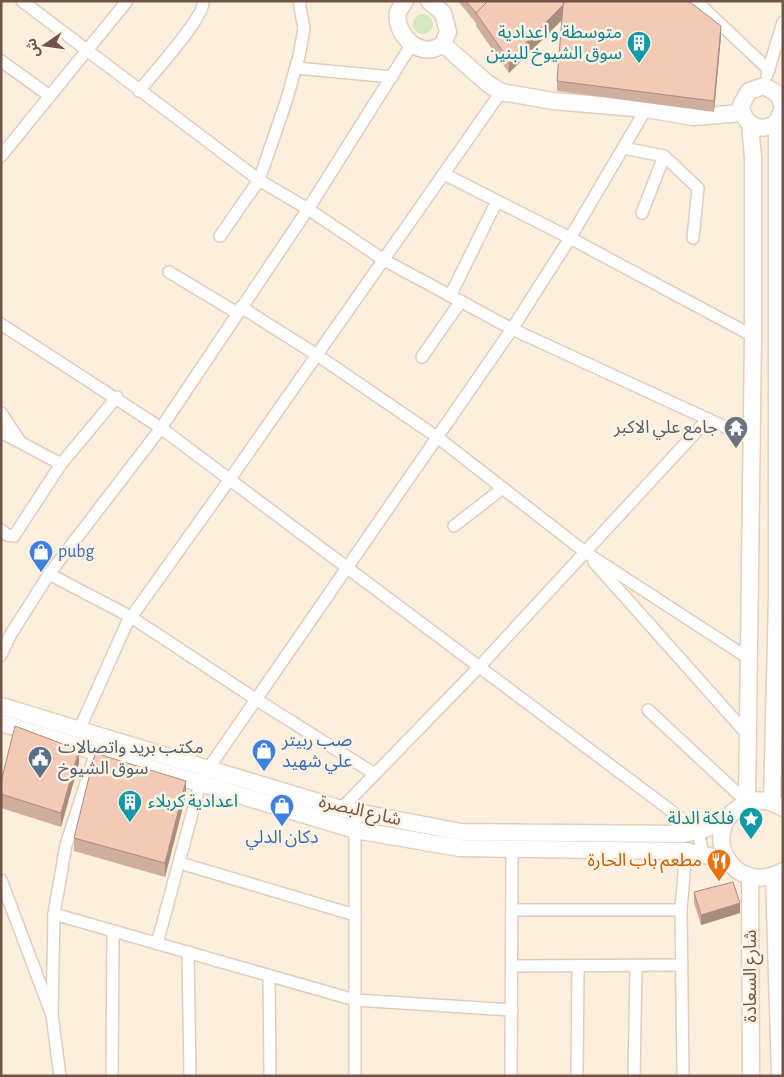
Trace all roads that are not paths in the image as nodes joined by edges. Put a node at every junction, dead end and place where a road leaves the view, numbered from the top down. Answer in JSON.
{"nodes":[{"id":1,"x":22,"y":1,"type":"edge"},
{"id":2,"x":126,"y":1,"type":"edge"},
{"id":3,"x":203,"y":1,"type":"edge"},
{"id":4,"x":299,"y":1,"type":"edge"},
{"id":5,"x":429,"y":1,"type":"edge"},
{"id":6,"x":696,"y":1,"type":"edge"},
{"id":7,"x":403,"y":2,"type":"edge"},
{"id":8,"x":782,"y":27,"type":"edge"},
{"id":9,"x":412,"y":44,"type":"junction"},
{"id":10,"x":443,"y":44,"type":"junction"},
{"id":11,"x":86,"y":52,"type":"junction"},
{"id":12,"x":1,"y":60,"type":"edge"},
{"id":13,"x":296,"y":68,"type":"junction"},
{"id":14,"x":769,"y":70,"type":"junction"},
{"id":15,"x":392,"y":77,"type":"junction"},
{"id":16,"x":764,"y":86,"type":"junction"},
{"id":17,"x":139,"y":91,"type":"junction"},
{"id":18,"x":501,"y":92,"type":"junction"},
{"id":19,"x":50,"y":96,"type":"junction"},
{"id":20,"x":646,"y":108,"type":"junction"},
{"id":21,"x":781,"y":109,"type":"edge"},
{"id":22,"x":746,"y":119,"type":"junction"},
{"id":23,"x":623,"y":148,"type":"junction"},
{"id":24,"x":1,"y":156,"type":"edge"},
{"id":25,"x":664,"y":156,"type":"junction"},
{"id":26,"x":444,"y":174,"type":"junction"},
{"id":27,"x":259,"y":180,"type":"junction"},
{"id":28,"x":780,"y":186,"type":"edge"},
{"id":29,"x":497,"y":201,"type":"junction"},
{"id":30,"x":308,"y":208,"type":"junction"},
{"id":31,"x":642,"y":213,"type":"dead end"},
{"id":32,"x":220,"y":236,"type":"dead end"},
{"id":33,"x":570,"y":238,"type":"junction"},
{"id":34,"x":693,"y":238,"type":"dead end"},
{"id":35,"x":780,"y":244,"type":"edge"},
{"id":36,"x":384,"y":260,"type":"junction"},
{"id":37,"x":169,"y":272,"type":"dead end"},
{"id":38,"x":450,"y":296,"type":"junction"},
{"id":39,"x":780,"y":299,"type":"edge"},
{"id":40,"x":461,"y":302,"type":"junction"},
{"id":41,"x":239,"y":310,"type":"junction"},
{"id":42,"x":1,"y":324,"type":"edge"},
{"id":43,"x":512,"y":329,"type":"junction"},
{"id":44,"x":753,"y":336,"type":"junction"},
{"id":45,"x":317,"y":355,"type":"junction"},
{"id":46,"x":422,"y":357,"type":"dead end"},
{"id":47,"x":780,"y":358,"type":"edge"},
{"id":48,"x":117,"y":397,"type":"junction"},
{"id":49,"x":1,"y":413,"type":"edge"},
{"id":50,"x":708,"y":419,"type":"junction"},
{"id":51,"x":779,"y":421,"type":"edge"},
{"id":52,"x":161,"y":428,"type":"junction"},
{"id":53,"x":1,"y":432,"type":"edge"},
{"id":54,"x":752,"y":433,"type":"junction"},
{"id":55,"x":437,"y":438,"type":"junction"},
{"id":56,"x":22,"y":443,"type":"junction"},
{"id":57,"x":61,"y":464,"type":"junction"},
{"id":58,"x":780,"y":474,"type":"edge"},
{"id":59,"x":230,"y":480,"type":"junction"},
{"id":60,"x":503,"y":488,"type":"junction"},
{"id":61,"x":454,"y":526,"type":"dead end"},
{"id":62,"x":780,"y":533,"type":"edge"},
{"id":63,"x":3,"y":536,"type":"edge"},
{"id":64,"x":585,"y":552,"type":"junction"},
{"id":65,"x":347,"y":568,"type":"junction"},
{"id":66,"x":49,"y":574,"type":"junction"},
{"id":67,"x":780,"y":597,"type":"edge"},
{"id":68,"x":131,"y":617,"type":"junction"},
{"id":69,"x":1,"y":655,"type":"edge"},
{"id":70,"x":748,"y":658,"type":"junction"},
{"id":71,"x":480,"y":666,"type":"junction"},
{"id":72,"x":257,"y":700,"type":"junction"},
{"id":73,"x":1,"y":706,"type":"edge"},
{"id":74,"x":648,"y":710,"type":"dead end"},
{"id":75,"x":1,"y":723,"type":"edge"},
{"id":76,"x":79,"y":730,"type":"junction"},
{"id":77,"x":747,"y":734,"type":"junction"},
{"id":78,"x":96,"y":752,"type":"junction"},
{"id":79,"x":208,"y":769,"type":"junction"},
{"id":80,"x":375,"y":774,"type":"junction"},
{"id":81,"x":200,"y":784,"type":"junction"},
{"id":82,"x":748,"y":802,"type":"junction"},
{"id":83,"x":778,"y":805,"type":"edge"},
{"id":84,"x":341,"y":809,"type":"junction"},
{"id":85,"x":358,"y":812,"type":"junction"},
{"id":86,"x":728,"y":818,"type":"junction"},
{"id":87,"x":355,"y":830,"type":"junction"},
{"id":88,"x":698,"y":831,"type":"junction"},
{"id":89,"x":512,"y":850,"type":"junction"},
{"id":90,"x":686,"y":851,"type":"junction"},
{"id":91,"x":703,"y":854,"type":"junction"},
{"id":92,"x":727,"y":860,"type":"junction"},
{"id":93,"x":180,"y":863,"type":"junction"},
{"id":94,"x":778,"y":873,"type":"edge"},
{"id":95,"x":750,"y":877,"type":"junction"},
{"id":96,"x":1,"y":880,"type":"edge"},
{"id":97,"x":512,"y":910,"type":"junction"},
{"id":98,"x":681,"y":910,"type":"junction"},
{"id":99,"x":54,"y":914,"type":"junction"},
{"id":100,"x":355,"y":915,"type":"junction"},
{"id":101,"x":113,"y":931,"type":"junction"},
{"id":102,"x":157,"y":944,"type":"junction"},
{"id":103,"x":188,"y":952,"type":"junction"},
{"id":104,"x":682,"y":965,"type":"junction"},
{"id":105,"x":512,"y":966,"type":"junction"},
{"id":106,"x":578,"y":966,"type":"junction"},
{"id":107,"x":636,"y":966,"type":"junction"},
{"id":108,"x":270,"y":976,"type":"junction"},
{"id":109,"x":355,"y":1000,"type":"junction"},
{"id":110,"x":512,"y":1010,"type":"junction"},
{"id":111,"x":52,"y":1015,"type":"junction"},
{"id":112,"x":60,"y":1076,"type":"edge"},
{"id":113,"x":112,"y":1076,"type":"edge"},
{"id":114,"x":190,"y":1076,"type":"edge"},
{"id":115,"x":270,"y":1076,"type":"edge"},
{"id":116,"x":355,"y":1076,"type":"edge"},
{"id":117,"x":511,"y":1076,"type":"edge"},
{"id":118,"x":577,"y":1076,"type":"edge"},
{"id":119,"x":634,"y":1076,"type":"edge"},
{"id":120,"x":683,"y":1076,"type":"edge"},
{"id":121,"x":751,"y":1076,"type":"edge"},
{"id":122,"x":780,"y":1076,"type":"edge"}],
"edges":[{"from":1,"to":11,"type":"street"},
{"from":2,"to":11,"type":"street"},
{"from":3,"to":17,"type":"street"},
{"from":4,"to":13,"type":"street"},
{"from":5,"to":10,"type":"main road"},
{"from":6,"to":14,"type":"street"},
{"from":7,"to":9,"type":"main road"},
{"from":8,"to":14,"type":"street"},
{"from":9,"to":10,"type":"main road"},
{"from":9,"to":15,"type":"street"},
{"from":10,"to":18,"type":"main road"},
{"from":11,"to":17,"type":"street"},
{"from":11,"to":19,"type":"street"},
{"from":12,"to":19,"type":"street"},
{"from":13,"to":15,"type":"street"},
{"from":13,"to":27,"type":"street"},
{"from":14,"to":16,"type":"street"},
{"from":15,"to":30,"type":"street"},
{"from":16,"to":21,"type":"main road"},
{"from":16,"to":22,"type":"main road"},
{"from":17,"to":27,"type":"street"},
{"from":18,"to":20,"type":"main road"},
{"from":18,"to":26,"type":"street"},
{"from":19,"to":24,"type":"street"},
{"from":20,"to":22,"type":"main road"},
{"from":20,"to":23,"type":"street"},
{"from":21,"to":22,"type":"main road"},
{"from":21,"to":28,"type":"main road"},
{"from":22,"to":44,"type":"main road"},
{"from":23,"to":25,"type":"street"},
{"from":23,"to":33,"type":"street"},
{"from":25,"to":31,"type":"street"},
{"from":25,"to":34,"type":"street"},
{"from":26,"to":29,"type":"street"},
{"from":26,"to":36,"type":"street"},
{"from":27,"to":30,"type":"street"},
{"from":27,"to":32,"type":"street"},
{"from":28,"to":35,"type":"main road"},
{"from":29,"to":33,"type":"street"},
{"from":29,"to":38,"type":"street"},
{"from":30,"to":36,"type":"street"},
{"from":30,"to":41,"type":"street"},
{"from":33,"to":43,"type":"street"},
{"from":33,"to":44,"type":"street"},
{"from":35,"to":39,"type":"main road"},
{"from":36,"to":38,"type":"street"},
{"from":36,"to":45,"type":"street"},
{"from":37,"to":41,"type":"street"},
{"from":38,"to":40,"type":"street"},
{"from":39,"to":47,"type":"main road"},
{"from":40,"to":43,"type":"street"},
{"from":40,"to":46,"type":"street"},
{"from":41,"to":45,"type":"street"},
{"from":41,"to":52,"type":"street"},
{"from":42,"to":48,"type":"street"},
{"from":43,"to":50,"type":"street"},
{"from":43,"to":55,"type":"street"},
{"from":44,"to":54,"type":"main road"},
{"from":45,"to":55,"type":"street"},
{"from":45,"to":59,"type":"street"},
{"from":47,"to":51,"type":"main road"},
{"from":48,"to":52,"type":"street"},
{"from":48,"to":57,"type":"street"},
{"from":49,"to":56,"type":"street"},
{"from":50,"to":54,"type":"street"},
{"from":50,"to":64,"type":"street"},
{"from":51,"to":54,"type":"main road"},
{"from":51,"to":58,"type":"main road"},
{"from":52,"to":59,"type":"street"},
{"from":52,"to":66,"type":"street"},
{"from":53,"to":56,"type":"street"},
{"from":54,"to":70,"type":"main road"},
{"from":55,"to":60,"type":"street"},
{"from":55,"to":65,"type":"street"},
{"from":56,"to":57,"type":"street"},
{"from":57,"to":63,"type":"street"},
{"from":58,"to":62,"type":"main road"},
{"from":59,"to":65,"type":"street"},
{"from":59,"to":68,"type":"street"},
{"from":60,"to":61,"type":"street"},
{"from":60,"to":64,"type":"street"},
{"from":62,"to":67,"type":"main road"},
{"from":64,"to":70,"type":"street"},
{"from":64,"to":71,"type":"street"},
{"from":64,"to":77,"type":"street"},
{"from":65,"to":71,"type":"street"},
{"from":65,"to":72,"type":"street"},
{"from":66,"to":68,"type":"street"},
{"from":66,"to":69,"type":"street"},
{"from":67,"to":83,"type":"main road"},
{"from":68,"to":72,"type":"street"},
{"from":68,"to":76,"type":"street"},
{"from":70,"to":77,"type":"main road"},
{"from":71,"to":80,"type":"street"},
{"from":71,"to":88,"type":"street"},
{"from":72,"to":79,"type":"street"},
{"from":72,"to":80,"type":"street"},
{"from":73,"to":76,"type":"main road","name":"شارع البصرة"},
{"from":74,"to":82,"type":"street"},
{"from":75,"to":78,"type":"main road","name":"شارع البصرة"},
{"from":76,"to":79,"type":"main road","name":"شارع البصرة"},
{"from":77,"to":82,"type":"main road"},
{"from":78,"to":81,"type":"main road","name":"شارع البصرة"},
{"from":78,"to":99,"type":"street"},
{"from":79,"to":81,"type":"street"},
{"from":79,"to":84,"type":"main road","name":"شارع البصرة"},
{"from":80,"to":84,"type":"street"},
{"from":81,"to":87,"type":"main road","name":"شارع البصرة"},
{"from":81,"to":93,"type":"street"},
{"from":82,"to":83,"type":"main road"},
{"from":82,"to":86,"type":"main road","name":"شارع البصرة"},
{"from":84,"to":85,"type":"main road","name":"شارع البصرة"},
{"from":85,"to":87,"type":"street"},
{"from":85,"to":88,"type":"main road","name":"شارع البصرة"},
{"from":86,"to":88,"type":"main road","name":"شارع البصرة"},
{"from":86,"to":92,"type":"main road"},
{"from":87,"to":89,"type":"main road","name":"شارع البصرة"},
{"from":87,"to":100,"type":"street"},
{"from":88,"to":91,"type":"street"},
{"from":89,"to":90,"type":"main road","name":"شارع البصرة"},
{"from":89,"to":97,"type":"street"},
{"from":90,"to":91,"type":"main road","name":"شارع البصرة"},
{"from":90,"to":98,"type":"street"},
{"from":91,"to":92,"type":"main road","name":"شارع البصرة"},
{"from":92,"to":95,"type":"main road"},
{"from":93,"to":100,"type":"street"},
{"from":93,"to":102,"type":"street"},
{"from":94,"to":95,"type":"main road"},
{"from":94,"to":122,"type":"main road","name":"شارع السعادة"},
{"from":95,"to":121,"type":"main road","name":"شارع السعادة"},
{"from":96,"to":111,"type":"street"},
{"from":97,"to":98,"type":"street"},
{"from":97,"to":105,"type":"street"},
{"from":98,"to":104,"type":"street"},
{"from":99,"to":101,"type":"street"},
{"from":99,"to":111,"type":"street"},
{"from":100,"to":109,"type":"street"},
{"from":101,"to":102,"type":"street"},
{"from":101,"to":113,"type":"street"},
{"from":102,"to":103,"type":"street"},
{"from":103,"to":108,"type":"street"},
{"from":103,"to":114,"type":"street"},
{"from":104,"to":107,"type":"street"},
{"from":104,"to":120,"type":"street"},
{"from":105,"to":106,"type":"street"},
{"from":105,"to":110,"type":"street"},
{"from":106,"to":107,"type":"street"},
{"from":106,"to":118,"type":"street"},
{"from":107,"to":119,"type":"street"},
{"from":108,"to":109,"type":"street"},
{"from":108,"to":115,"type":"street"},
{"from":109,"to":110,"type":"street"},
{"from":109,"to":116,"type":"street"},
{"from":110,"to":117,"type":"street"},
{"from":111,"to":112,"type":"street"}]}
